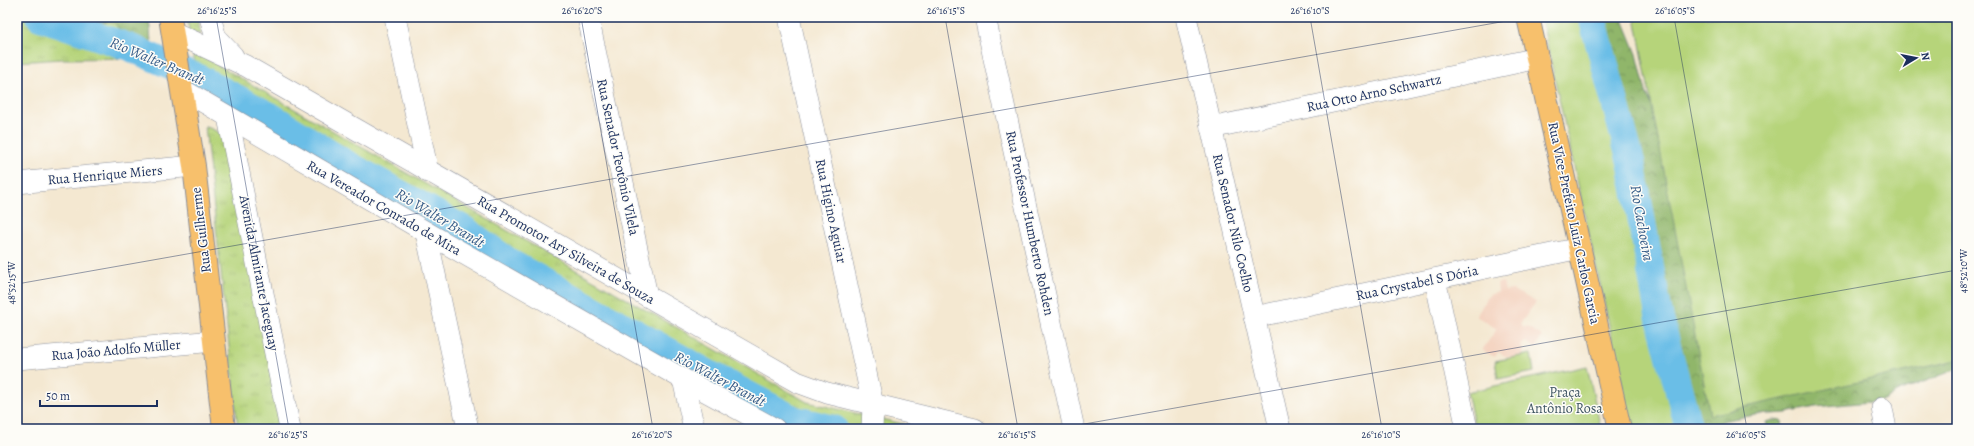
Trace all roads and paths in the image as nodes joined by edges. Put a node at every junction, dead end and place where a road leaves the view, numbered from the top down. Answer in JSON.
{"nodes":[{"id":1,"x":210,"y":17,"type":"edge"},
{"id":2,"x":395,"y":17,"type":"edge"},
{"id":3,"x":588,"y":17,"type":"edge"},
{"id":4,"x":789,"y":17,"type":"edge"},
{"id":5,"x":985,"y":17,"type":"edge"},
{"id":6,"x":1186,"y":17,"type":"edge"},
{"id":7,"x":1528,"y":17,"type":"edge"},
{"id":8,"x":173,"y":22,"type":"edge"},
{"id":9,"x":1538,"y":58,"type":"junction"},
{"id":10,"x":246,"y":66,"type":"junction"},
{"id":11,"x":182,"y":86,"type":"junction"},
{"id":12,"x":228,"y":117,"type":"junction"},
{"id":13,"x":1211,"y":128,"type":"junction"},
{"id":14,"x":194,"y":166,"type":"junction"},
{"id":15,"x":428,"y":172,"type":"junction"},
{"id":16,"x":17,"y":183,"type":"edge"},
{"id":17,"x":426,"y":232,"type":"junction"},
{"id":18,"x":1580,"y":248,"type":"junction"},
{"id":19,"x":1435,"y":279,"type":"junction"},
{"id":20,"x":647,"y":296,"type":"junction"},
{"id":21,"x":1254,"y":317,"type":"junction"},
{"id":22,"x":214,"y":341,"type":"junction"},
{"id":23,"x":17,"y":359,"type":"edge"},
{"id":24,"x":683,"y":379,"type":"junction"},
{"id":25,"x":873,"y":405,"type":"junction"},
{"id":26,"x":1882,"y":408,"type":"dead end"},
{"id":27,"x":224,"y":429,"type":"edge"},
{"id":28,"x":290,"y":429,"type":"edge"},
{"id":29,"x":468,"y":429,"type":"edge"},
{"id":30,"x":694,"y":429,"type":"edge"},
{"id":31,"x":775,"y":429,"type":"edge"},
{"id":32,"x":872,"y":429,"type":"edge"},
{"id":33,"x":975,"y":429,"type":"edge"},
{"id":34,"x":1074,"y":429,"type":"edge"},
{"id":35,"x":1280,"y":429,"type":"edge"},
{"id":36,"x":1467,"y":429,"type":"edge"},
{"id":37,"x":1620,"y":429,"type":"edge"},
{"id":38,"x":1886,"y":429,"type":"edge"}],
"edges":[{"from":1,"to":10,"type":"street"},
{"from":2,"to":15,"type":"street"},
{"from":3,"to":20,"type":"street","name":"Rua Senador Teotônio Vilela"},
{"from":4,"to":25,"type":"street","name":"Rua Higino Aguiar"},
{"from":5,"to":34,"type":"street","name":"Rua Professor Humberto Rohden"},
{"from":6,"to":13,"type":"street","name":"Rua Senador Nilo Coelho"},
{"from":7,"to":9,"type":"main road","name":"Rua Vice-Prefeito Luiz Carlos Garcia"},
{"from":8,"to":10,"type":"street","name":"Rua Promotor Ary Silveira de Souza"},
{"from":8,"to":11,"type":"main road","name":"Rua Guilherme"},
{"from":9,"to":13,"type":"street","name":"Rua Otto Arno Schwartz"},
{"from":9,"to":18,"type":"main road","name":"Rua Vice-Prefeito Luiz Carlos Garcia"},
{"from":10,"to":15,"type":"street","name":"Rua Promotor Ary Silveira de Souza"},
{"from":11,"to":12,"type":"street","name":"Rua Vereador Conrado de Mira"},
{"from":11,"to":14,"type":"main road","name":"Rua Guilherme"},
{"from":12,"to":17,"type":"street","name":"Rua Vereador Conrado de Mira"},
{"from":12,"to":28,"type":"street","name":"Avenida Almirante Jaceguay"},
{"from":13,"to":21,"type":"street","name":"Rua Senador Nilo Coelho"},
{"from":14,"to":16,"type":"street","name":"Rua Henrique Miers"},
{"from":14,"to":22,"type":"main road","name":"Rua Guilherme"},
{"from":15,"to":20,"type":"street","name":"Rua Promotor Ary Silveira de Souza"},
{"from":17,"to":24,"type":"street","name":"Rua Vereador Conrado de Mira"},
{"from":17,"to":29,"type":"street"},
{"from":18,"to":19,"type":"street","name":"Rua Crystabel S Dória"},
{"from":18,"to":37,"type":"main road","name":"Rua Vice-Prefeito Luiz Carlos Garcia"},
{"from":19,"to":21,"type":"street","name":"Rua Crystabel S Dória"},
{"from":19,"to":36,"type":"street"},
{"from":20,"to":25,"type":"street","name":"Rua Promotor Ary Silveira de Souza"},
{"from":21,"to":35,"type":"street","name":"Rua Senador Nilo Coelho"},
{"from":22,"to":23,"type":"street","name":"Rua João Adolfo Müller"},
{"from":22,"to":27,"type":"main road","name":"Rua Guilherme"},
{"from":24,"to":30,"type":"street"},
{"from":24,"to":31,"type":"street","name":"Rua Vereador Conrado de Mira"},
{"from":25,"to":32,"type":"street","name":"Rua Higino Aguiar"},
{"from":25,"to":33,"type":"street","name":"Rua Promotor Ary Silveira de Souza"},
{"from":26,"to":38,"type":"street"}]}
